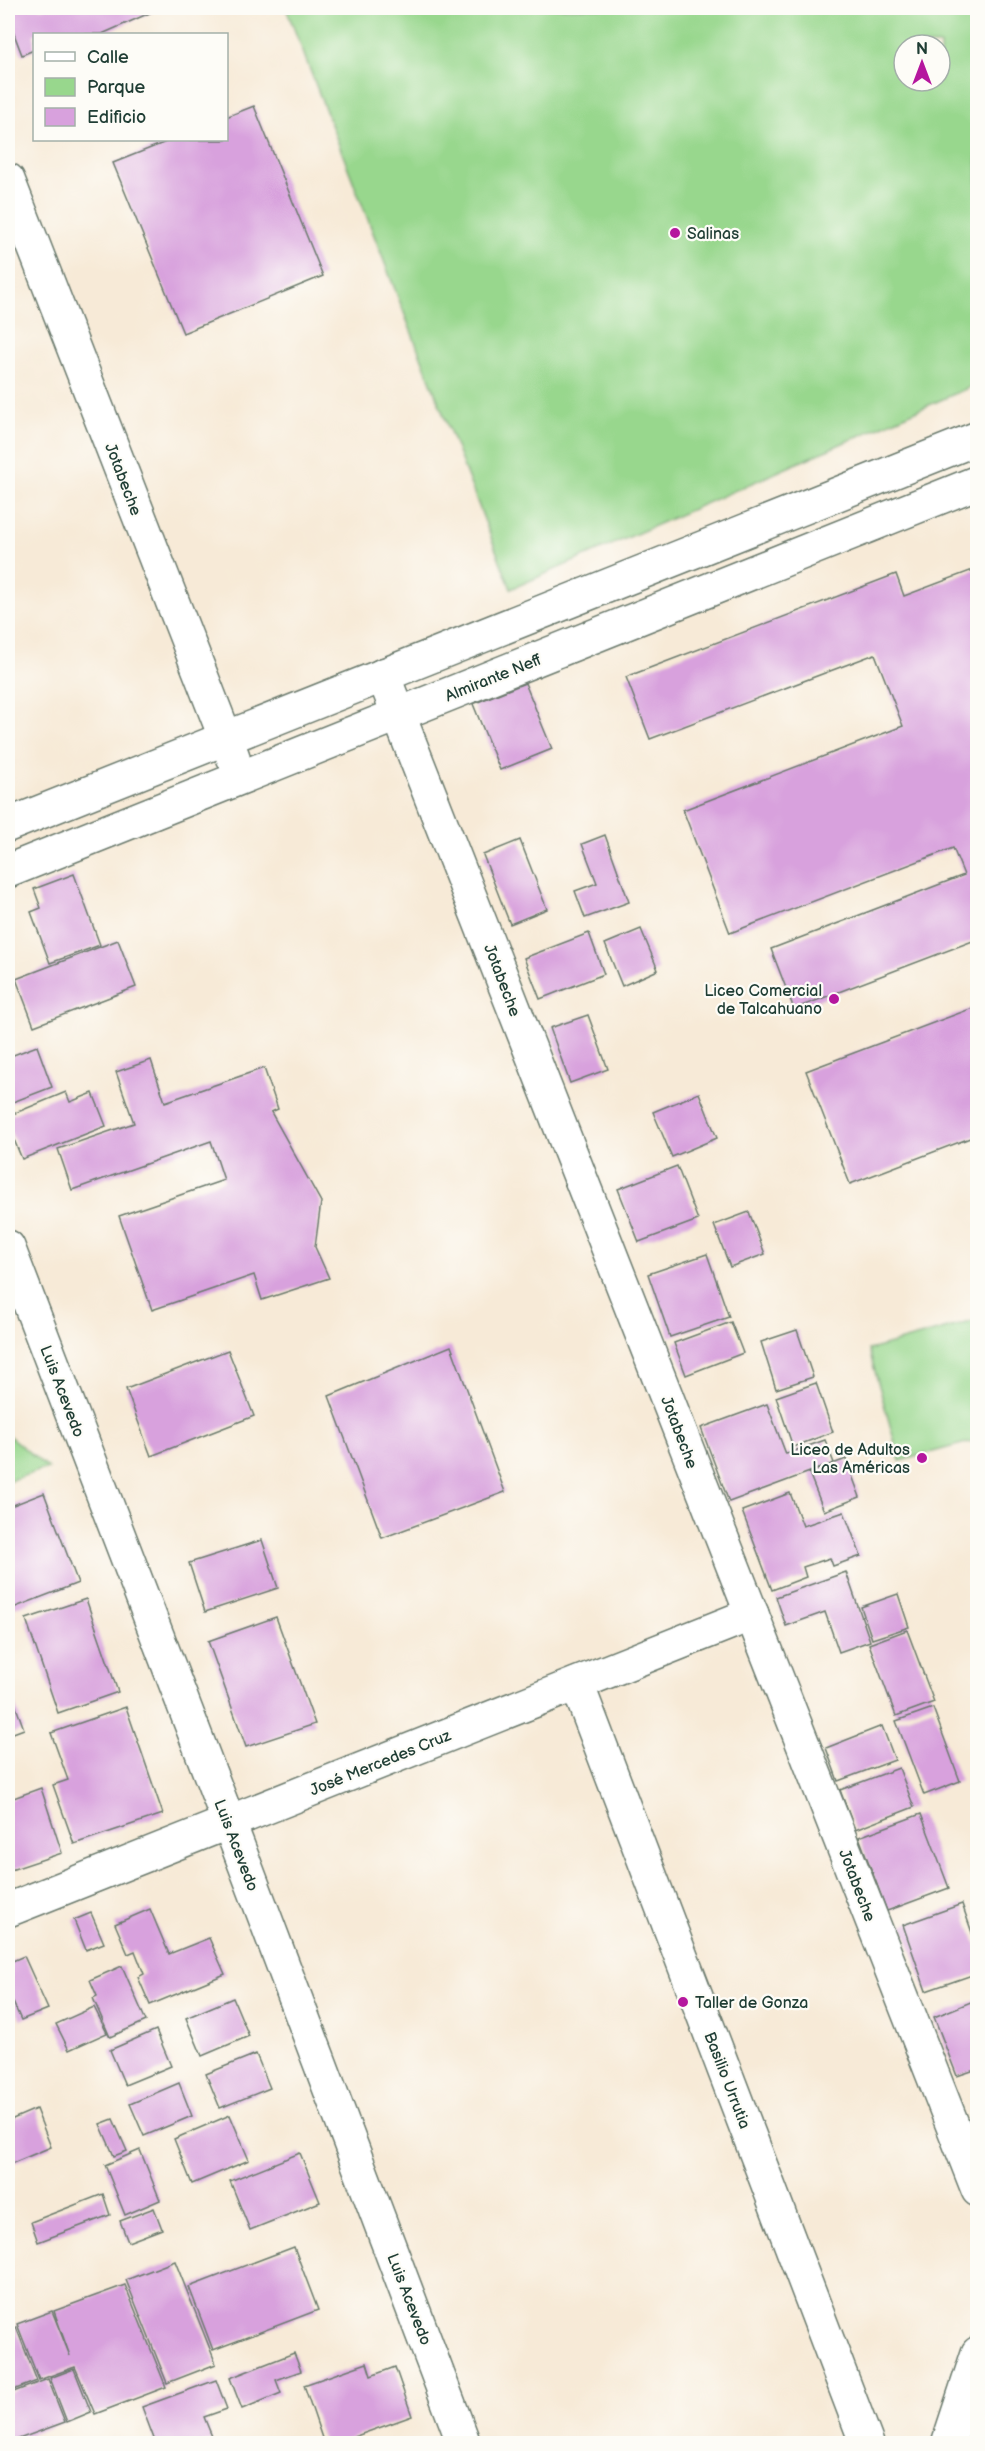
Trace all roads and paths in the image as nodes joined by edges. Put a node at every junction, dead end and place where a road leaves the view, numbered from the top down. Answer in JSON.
{"nodes":[{"id":1,"x":8,"y":180,"type":"edge"},
{"id":2,"x":978,"y":438,"type":"edge"},
{"id":3,"x":978,"y":482,"type":"edge"},
{"id":4,"x":383,"y":675,"type":"junction"},
{"id":5,"x":399,"y":715,"type":"junction"},
{"id":6,"x":225,"y":738,"type":"junction"},
{"id":7,"x":241,"y":778,"type":"junction"},
{"id":8,"x":8,"y":825,"type":"edge"},
{"id":9,"x":8,"y":871,"type":"edge"},
{"id":10,"x":8,"y":1247,"type":"edge"},
{"id":11,"x":752,"y":1614,"type":"junction"},
{"id":12,"x":577,"y":1684,"type":"junction"},
{"id":13,"x":229,"y":1822,"type":"junction"},
{"id":14,"x":8,"y":1910,"type":"edge"},
{"id":15,"x":978,"y":2190,"type":"edge"},
{"id":16,"x":978,"y":2354,"type":"edge"},
{"id":17,"x":464,"y":2444,"type":"edge"},
{"id":18,"x":867,"y":2444,"type":"edge"},
{"id":19,"x":948,"y":2444,"type":"edge"}],
"edges":[{"from":1,"to":6,"type":"street","name":"Jotabeche"},
{"from":2,"to":4,"type":"street"},
{"from":3,"to":5,"type":"street","name":"Almirante Neff"},
{"from":4,"to":5,"type":"street","name":"Jotabeche"},
{"from":4,"to":6,"type":"street"},
{"from":5,"to":7,"type":"street","name":"Almirante Neff"},
{"from":5,"to":11,"type":"street","name":"Jotabeche"},
{"from":6,"to":7,"type":"street","name":"Jotabeche"},
{"from":6,"to":8,"type":"street"},
{"from":7,"to":9,"type":"street","name":"Almirante Neff"},
{"from":10,"to":13,"type":"street","name":"Luis Acevedo"},
{"from":11,"to":12,"type":"street","name":"José Mercedes Cruz"},
{"from":11,"to":15,"type":"street","name":"Jotabeche"},
{"from":12,"to":13,"type":"street","name":"José Mercedes Cruz"},
{"from":12,"to":18,"type":"street","name":"Basilio Urrutia"},
{"from":13,"to":14,"type":"street","name":"José Mercedes Cruz"},
{"from":13,"to":17,"type":"street","name":"Luis Acevedo"},
{"from":16,"to":19,"type":"street"}]}
